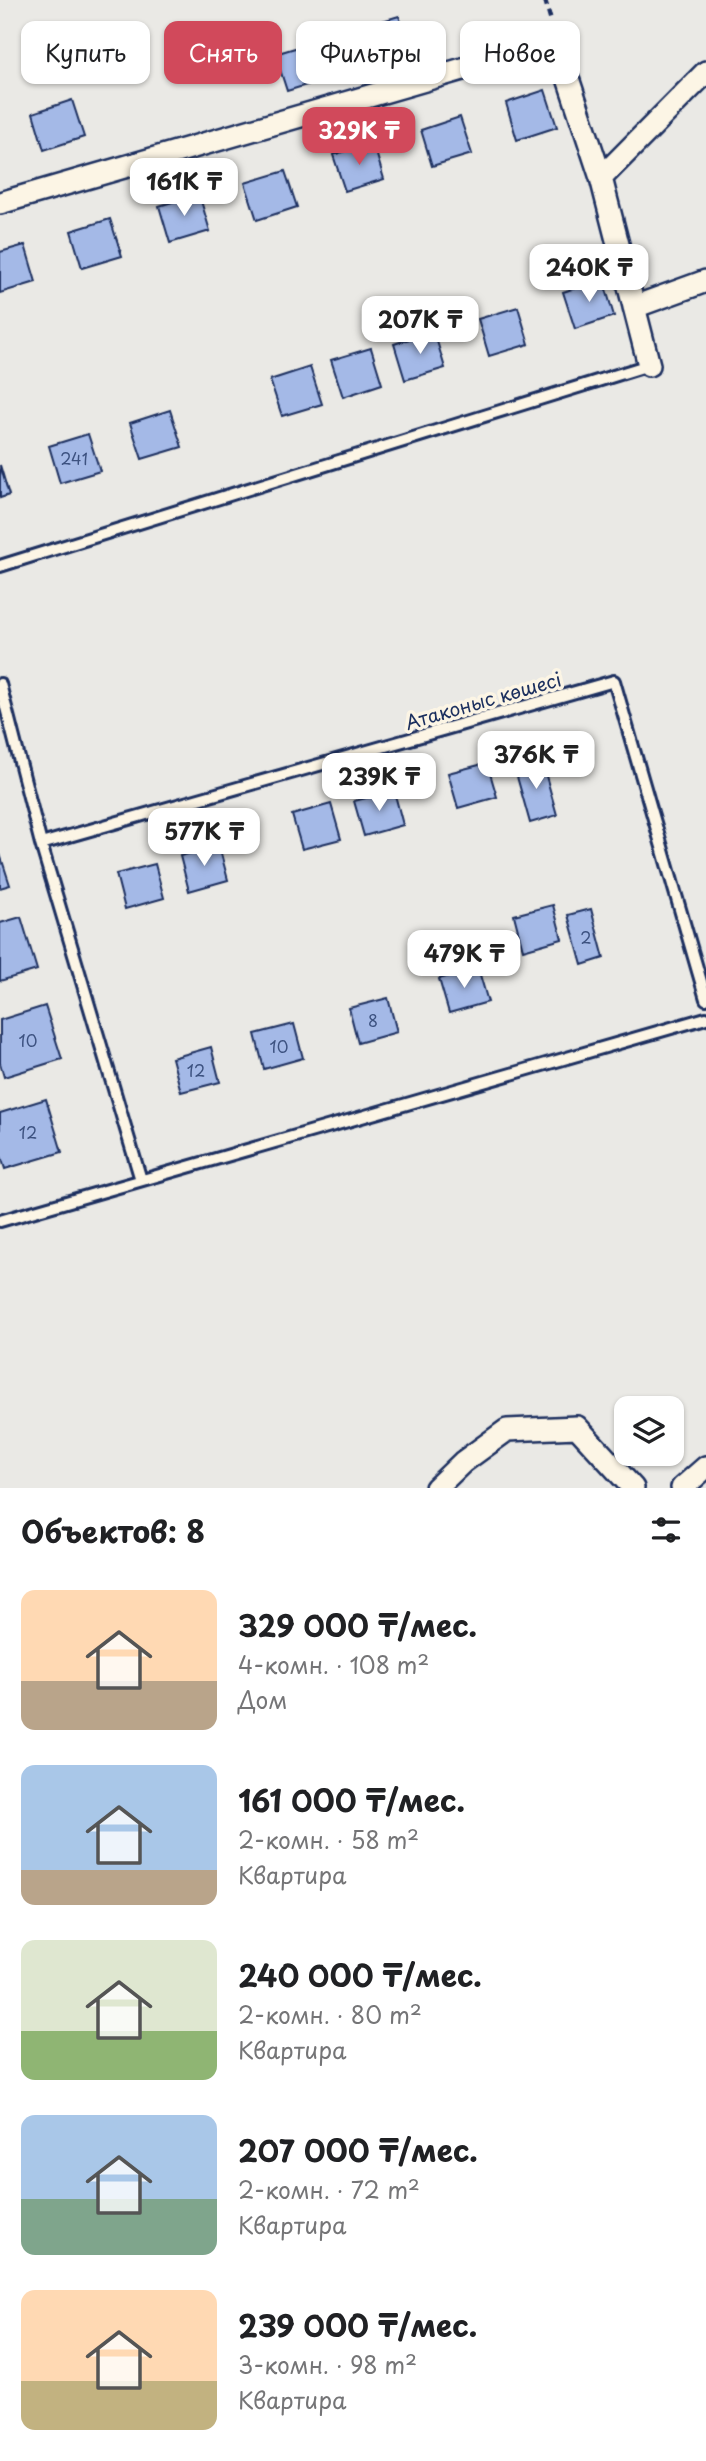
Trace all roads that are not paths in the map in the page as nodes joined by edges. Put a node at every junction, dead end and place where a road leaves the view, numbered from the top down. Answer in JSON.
{"nodes":[{"id":1,"x":706,"y":72,"type":"edge"},
{"id":2,"x":601,"y":178,"type":"junction"},
{"id":3,"x":0,"y":203,"type":"edge"},
{"id":4,"x":706,"y":281,"type":"edge"},
{"id":5,"x":634,"y":307,"type":"junction"},
{"id":6,"x":649,"y":365,"type":"joint"},
{"id":7,"x":0,"y":566,"type":"edge"},
{"id":8,"x":0,"y":684,"type":"edge"},
{"id":9,"x":41,"y":844,"type":"junction"},
{"id":10,"x":706,"y":999,"type":"edge"},
{"id":11,"x":706,"y":1018,"type":"edge"},
{"id":12,"x":141,"y":1180,"type":"junction"},
{"id":13,"x":0,"y":1220,"type":"edge"},
{"id":14,"x":706,"y":1466,"type":"edge"},
{"id":15,"x":436,"y":1488,"type":"edge"},
{"id":16,"x":633,"y":1488,"type":"edge"},
{"id":17,"x":682,"y":1488,"type":"edge"}],
"edges":[{"from":1,"to":2,"type":"street"},
{"from":2,"to":3,"type":"street"},
{"from":2,"to":5,"type":"street"},
{"from":4,"to":5,"type":"street"},
{"from":5,"to":6,"type":"street"},
{"from":6,"to":7,"type":"lane"},
{"from":8,"to":9,"type":"lane"},
{"from":9,"to":10,"type":"lane","name":"Атаконыс көшесі"},
{"from":9,"to":12,"type":"lane"},
{"from":11,"to":12,"type":"lane"},
{"from":12,"to":13,"type":"lane"},
{"from":14,"to":17,"type":"street"},
{"from":15,"to":16,"type":"street"}]}
